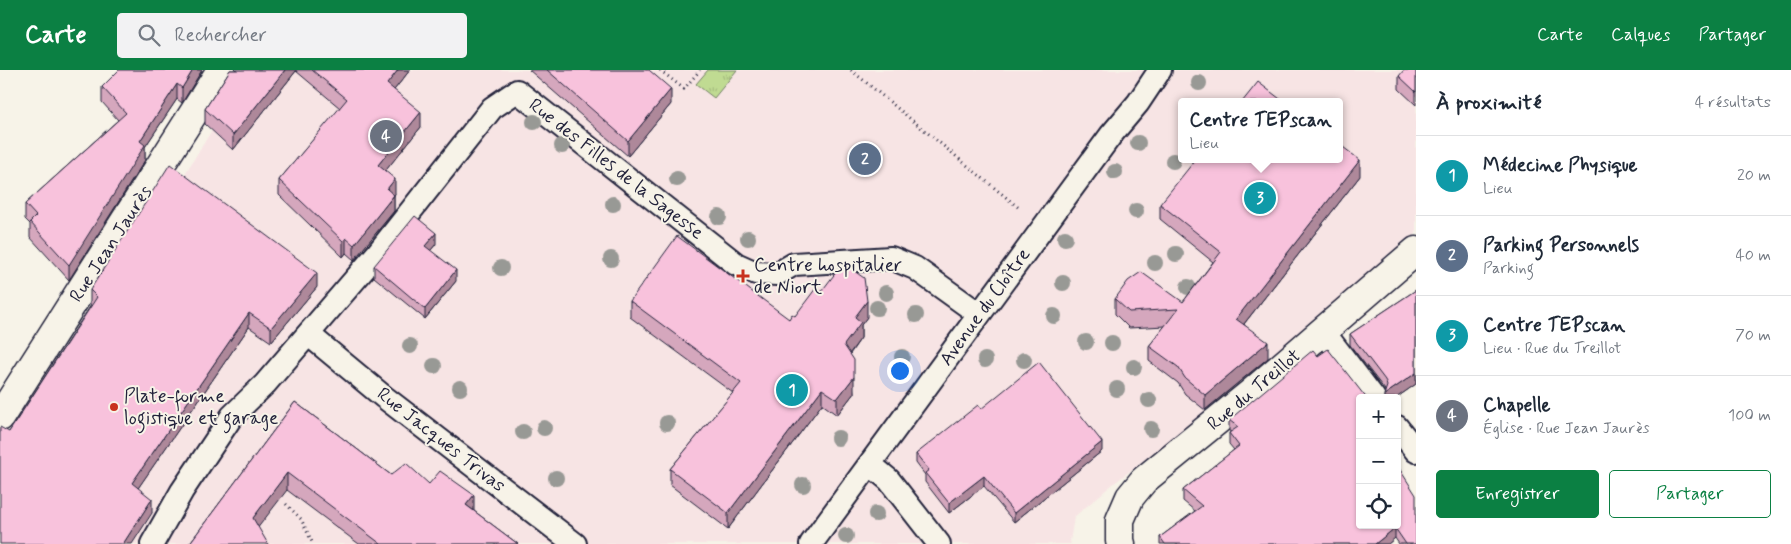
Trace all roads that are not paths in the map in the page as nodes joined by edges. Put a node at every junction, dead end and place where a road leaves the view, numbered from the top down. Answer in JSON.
{"nodes":[{"id":1,"x":221,"y":70,"type":"edge"},
{"id":2,"x":1160,"y":70,"type":"edge"},
{"id":3,"x":1416,"y":251,"type":"edge"},
{"id":4,"x":979,"y":314,"type":"junction"},
{"id":5,"x":1323,"y":331,"type":"junction"},
{"id":6,"x":308,"y":334,"type":"junction"},
{"id":7,"x":1371,"y":394,"type":"edge"},
{"id":8,"x":0,"y":417,"type":"edge"},
{"id":9,"x":1401,"y":432,"type":"edge"},
{"id":10,"x":1416,"y":451,"type":"edge"},
{"id":11,"x":871,"y":465,"type":"junction"},
{"id":12,"x":152,"y":544,"type":"edge"},
{"id":13,"x":575,"y":544,"type":"edge"},
{"id":14,"x":811,"y":544,"type":"edge"},
{"id":15,"x":939,"y":544,"type":"edge"},
{"id":16,"x":1121,"y":544,"type":"edge"}],
"edges":[{"from":1,"to":8,"type":"street","name":"Rue Jean Jaurès"},
{"from":2,"to":4,"type":"lane","name":"Avenue du Cloître"},
{"from":3,"to":5,"type":"street","name":"Rue du Treillot"},
{"from":4,"to":6,"type":"lane","name":"Rue des Filles de la Sagesse"},
{"from":4,"to":11,"type":"lane","name":"Avenue du Cloître"},
{"from":5,"to":7,"type":"lane"},
{"from":5,"to":16,"type":"street","name":"Rue du Treillot"},
{"from":6,"to":12,"type":"lane"},
{"from":6,"to":13,"type":"lane","name":"Rue Jacques Trivas"},
{"from":9,"to":10,"type":"lane"},
{"from":11,"to":14,"type":"lane","name":"Avenue du Cloître"},
{"from":11,"to":15,"type":"lane"}]}
